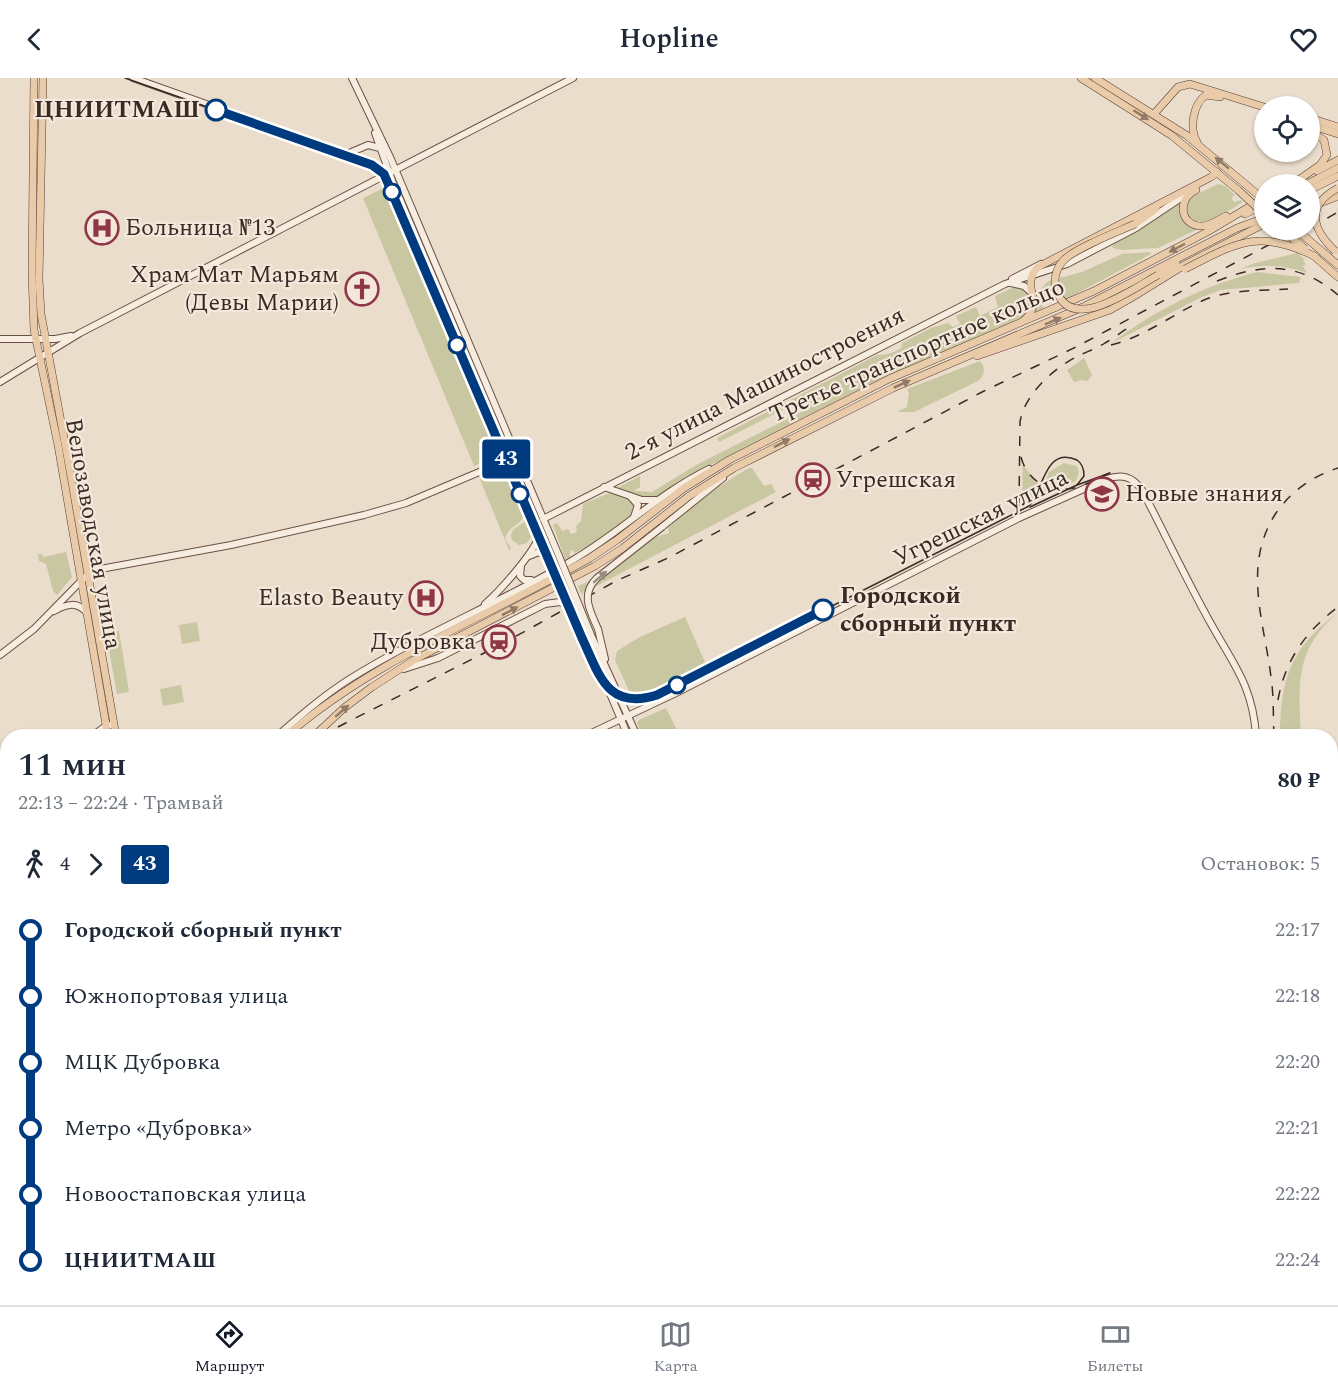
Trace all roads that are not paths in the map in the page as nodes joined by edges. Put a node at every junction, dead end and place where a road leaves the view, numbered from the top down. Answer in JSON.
{"nodes":[{"id":1,"x":34,"y":78,"type":"edge"},
{"id":2,"x":43,"y":78,"type":"edge"},
{"id":3,"x":133,"y":78,"type":"edge"},
{"id":4,"x":352,"y":78,"type":"edge"},
{"id":5,"x":573,"y":78,"type":"edge"},
{"id":6,"x":1072,"y":78,"type":"edge"},
{"id":7,"x":1080,"y":78,"type":"edge"},
{"id":8,"x":1101,"y":80,"type":"edge"},
{"id":9,"x":1093,"y":81,"type":"edge"},
{"id":10,"x":1201,"y":86,"type":"junction"},
{"id":11,"x":1206,"y":95,"type":"junction"},
{"id":12,"x":1254,"y":104,"type":"edge"},
{"id":13,"x":38,"y":107,"type":"junction"},
{"id":14,"x":1254,"y":109,"type":"edge"},
{"id":15,"x":1154,"y":114,"type":"junction"},
{"id":16,"x":1320,"y":121,"type":"edge"},
{"id":17,"x":373,"y":124,"type":"junction"},
{"id":18,"x":1335,"y":126,"type":"edge"},
{"id":19,"x":1320,"y":128,"type":"edge"},
{"id":20,"x":1338,"y":134,"type":"edge"},
{"id":21,"x":375,"y":135,"type":"junction"},
{"id":22,"x":1320,"y":137,"type":"edge"},
{"id":23,"x":1198,"y":144,"type":"junction"},
{"id":24,"x":368,"y":146,"type":"junction"},
{"id":25,"x":380,"y":148,"type":"junction"},
{"id":26,"x":1338,"y":160,"type":"edge"},
{"id":27,"x":1338,"y":168,"type":"edge"},
{"id":28,"x":392,"y":172,"type":"junction"},
{"id":29,"x":1220,"y":174,"type":"junction"},
{"id":30,"x":1307,"y":174,"type":"edge"},
{"id":31,"x":1311,"y":174,"type":"edge"},
{"id":32,"x":1338,"y":176,"type":"edge"},
{"id":33,"x":1320,"y":177,"type":"edge"},
{"id":34,"x":1320,"y":185,"type":"edge"},
{"id":35,"x":1338,"y":188,"type":"edge"},
{"id":36,"x":1254,"y":191,"type":"edge"},
{"id":37,"x":1191,"y":192,"type":"junction"},
{"id":38,"x":1338,"y":196,"type":"edge"},
{"id":39,"x":1167,"y":202,"type":"junction"},
{"id":40,"x":1320,"y":203,"type":"edge"},
{"id":41,"x":1254,"y":204,"type":"edge"},
{"id":42,"x":1254,"y":205,"type":"edge"},
{"id":43,"x":1254,"y":205,"type":"edge"},
{"id":44,"x":1254,"y":210,"type":"edge"},
{"id":45,"x":1254,"y":219,"type":"edge"},
{"id":46,"x":1254,"y":229,"type":"edge"},
{"id":47,"x":1209,"y":231,"type":"junction"},
{"id":48,"x":1295,"y":240,"type":"edge"},
{"id":49,"x":1309,"y":240,"type":"edge"},
{"id":50,"x":1196,"y":249,"type":"junction"},
{"id":51,"x":1337,"y":252,"type":"edge"},
{"id":52,"x":1314,"y":256,"type":"junction"},
{"id":53,"x":1338,"y":266,"type":"edge"},
{"id":54,"x":1040,"y":268,"type":"junction"},
{"id":55,"x":1032,"y":275,"type":"junction"},
{"id":56,"x":1338,"y":277,"type":"edge"},
{"id":57,"x":1005,"y":284,"type":"junction"},
{"id":58,"x":1033,"y":295,"type":"junction"},
{"id":59,"x":1131,"y":298,"type":"junction"},
{"id":60,"x":1013,"y":327,"type":"junction"},
{"id":61,"x":80,"y":333,"type":"junction"},
{"id":62,"x":36,"y":338,"type":"junction"},
{"id":63,"x":0,"y":339,"type":"edge"},
{"id":64,"x":45,"y":339,"type":"junction"},
{"id":65,"x":48,"y":352,"type":"junction"},
{"id":66,"x":40,"y":357,"type":"junction"},
{"id":67,"x":30,"y":363,"type":"junction"},
{"id":68,"x":940,"y":367,"type":"junction"},
{"id":69,"x":45,"y":376,"type":"junction"},
{"id":70,"x":0,"y":382,"type":"edge"},
{"id":71,"x":504,"y":446,"type":"junction"},
{"id":72,"x":513,"y":446,"type":"junction"},
{"id":73,"x":510,"y":459,"type":"junction"},
{"id":74,"x":729,"y":460,"type":"junction"},
{"id":75,"x":749,"y":460,"type":"junction"},
{"id":76,"x":500,"y":463,"type":"junction"},
{"id":77,"x":517,"y":466,"type":"junction"},
{"id":78,"x":604,"y":487,"type":"junction"},
{"id":79,"x":628,"y":495,"type":"junction"},
{"id":80,"x":659,"y":498,"type":"junction"},
{"id":81,"x":552,"y":514,"type":"junction"},
{"id":82,"x":534,"y":515,"type":"junction"},
{"id":83,"x":543,"y":519,"type":"junction"},
{"id":84,"x":631,"y":520,"type":"junction"},
{"id":85,"x":540,"y":529,"type":"junction"},
{"id":86,"x":551,"y":538,"type":"junction"},
{"id":87,"x":556,"y":557,"type":"junction"},
{"id":88,"x":525,"y":560,"type":"junction"},
{"id":89,"x":88,"y":574,"type":"junction"},
{"id":90,"x":537,"y":579,"type":"junction"},
{"id":91,"x":81,"y":580,"type":"junction"},
{"id":92,"x":574,"y":608,"type":"junction"},
{"id":93,"x":475,"y":612,"type":"junction"},
{"id":94,"x":48,"y":614,"type":"junction"},
{"id":95,"x":88,"y":614,"type":"junction"},
{"id":96,"x":589,"y":636,"type":"junction"},
{"id":97,"x":0,"y":655,"type":"edge"},
{"id":98,"x":606,"y":668,"type":"junction"},
{"id":99,"x":384,"y":678,"type":"junction"},
{"id":100,"x":609,"y":682,"type":"junction"},
{"id":101,"x":344,"y":691,"type":"junction"},
{"id":102,"x":306,"y":711,"type":"junction"},
{"id":103,"x":624,"y":718,"type":"junction"},
{"id":104,"x":114,"y":724,"type":"junction"},
{"id":105,"x":106,"y":726,"type":"junction"},
{"id":106,"x":102,"y":729,"type":"edge"},
{"id":107,"x":107,"y":729,"type":"edge"},
{"id":108,"x":115,"y":729,"type":"edge"},
{"id":109,"x":285,"y":729,"type":"edge"},
{"id":110,"x":295,"y":729,"type":"edge"},
{"id":111,"x":322,"y":729,"type":"edge"},
{"id":112,"x":600,"y":729,"type":"edge"},
{"id":113,"x":626,"y":729,"type":"edge"},
{"id":114,"x":632,"y":729,"type":"edge"},
{"id":115,"x":1255,"y":729,"type":"edge"}],
"edges":[{"from":1,"to":13,"type":"main road"},
{"from":2,"to":13,"type":"main road"},
{"from":3,"to":24,"type":"main road"},
{"from":4,"to":17,"type":"main road"},
{"from":5,"to":28,"type":"main road"},
{"from":6,"to":9,"type":"main road"},
{"from":7,"to":9,"type":"main road"},
{"from":8,"to":9,"type":"main road"},
{"from":8,"to":15,"type":"main road"},
{"from":9,"to":29,"type":"main road","one_way":true},
{"from":10,"to":11,"type":"main road"},
{"from":10,"to":12,"type":"main road"},
{"from":10,"to":15,"type":"main road"},
{"from":11,"to":14,"type":"main road"},
{"from":11,"to":23,"type":"main road"},
{"from":13,"to":62,"type":"main road","name":"Велозаводская улица"},
{"from":13,"to":64,"type":"main road","name":"Велозаводская улица"},
{"from":15,"to":23,"type":"main road"},
{"from":16,"to":18,"type":"main road"},
{"from":17,"to":21,"type":"main road"},
{"from":17,"to":28,"type":"main road"},
{"from":19,"to":20,"type":"main road"},
{"from":21,"to":24,"type":"main road"},
{"from":21,"to":25,"type":"main road"},
{"from":22,"to":30,"type":"main road"},
{"from":36,"to":23,"type":"main road","one_way":true,"bridge":true},
{"from":24,"to":25,"type":"main road"},
{"from":25,"to":28,"type":"main road"},
{"from":26,"to":31,"type":"main road"},
{"from":27,"to":33,"type":"main road"},
{"from":28,"to":61,"type":"main road"},
{"from":28,"to":71,"type":"main road"},
{"from":28,"to":72,"type":"main road"},
{"from":29,"to":37,"type":"main road","name":"2-я улица Машиностроения"},
{"from":29,"to":39,"type":"main road","name":"2-я улица Машиностроения"},
{"from":29,"to":42,"type":"main road","bridge":true},
{"from":32,"to":34,"type":"main road"},
{"from":35,"to":51,"type":"main road","bridge":true},
{"from":37,"to":39,"type":"main road","name":"2-я улица Машиностроения"},
{"from":37,"to":41,"type":"main road"},
{"from":38,"to":40,"type":"main road"},
{"from":39,"to":50,"type":"main road","bridge":true},
{"from":39,"to":54,"type":"main road","name":"2-я улица Машиностроения"},
{"from":43,"to":47,"type":"main road","name":"Третье транспортное кольцо"},
{"from":44,"to":47,"type":"main road"},
{"from":45,"to":50,"type":"main road","name":"Третье транспортное кольцо"},
{"from":46,"to":59,"type":"main road"},
{"from":47,"to":60,"type":"main road","name":"Третье транспортное кольцо","one_way":true},
{"from":48,"to":52,"type":"main road","bridge":true},
{"from":49,"to":53,"type":"main road","bridge":true},
{"from":68,"to":50,"type":"main road","name":"Третье транспортное кольцо","one_way":true},
{"from":52,"to":56,"type":"main road"},
{"from":52,"to":59,"type":"main road","bridge":true},
{"from":54,"to":55,"type":"main road"},
{"from":54,"to":57,"type":"main road","name":"2-я улица Машиностроения"},
{"from":55,"to":57,"type":"main road","name":"2-я улица Машиностроения"},
{"from":55,"to":58,"type":"main road"},
{"from":57,"to":58,"type":"main road"},
{"from":57,"to":78,"type":"main road","name":"2-я улица Машиностроения"},
{"from":58,"to":60,"type":"main road"},
{"from":59,"to":68,"type":"main road"},
{"from":60,"to":74,"type":"main road","name":"Третье транспортное кольцо"},
{"from":61,"to":64,"type":"main road"},
{"from":61,"to":65,"type":"main road"},
{"from":62,"to":63,"type":"main road"},
{"from":62,"to":64,"type":"main road"},
{"from":62,"to":66,"type":"main road","name":"Велозаводская улица"},
{"from":64,"to":65,"type":"main road","name":"Велозаводская улица"},
{"from":65,"to":66,"type":"main road"},
{"from":65,"to":89,"type":"main road","name":"Велозаводская улица"},
{"from":66,"to":67,"type":"main road"},
{"from":66,"to":69,"type":"main road","name":"Велозаводская улица"},
{"from":67,"to":69,"type":"main road"},
{"from":67,"to":70,"type":"main road"},
{"from":75,"to":68,"type":"main road","name":"Третье транспортное кольцо","one_way":true},
{"from":69,"to":91,"type":"main road","name":"Велозаводская улица"},
{"from":71,"to":73,"type":"main road"},
{"from":71,"to":76,"type":"main road"},
{"from":72,"to":73,"type":"main road"},
{"from":72,"to":77,"type":"main road"},
{"from":73,"to":76,"type":"main road"},
{"from":73,"to":77,"type":"main road"},
{"from":74,"to":80,"type":"main road","name":"2-я улица Машиностроения"},
{"from":74,"to":101,"type":"main road","name":"Третье транспортное кольцо"},
{"from":98,"to":75,"type":"main road","one_way":true,"bridge":true},
{"from":99,"to":75,"type":"main road","name":"Третье транспортное кольцо","one_way":true},
{"from":76,"to":77,"type":"main road"},
{"from":76,"to":89,"type":"main road"},
{"from":77,"to":82,"type":"main road"},
{"from":77,"to":83,"type":"main road"},
{"from":78,"to":79,"type":"main road"},
{"from":78,"to":81,"type":"main road","name":"2-я улица Машиностроения"},
{"from":79,"to":80,"type":"main road"},
{"from":79,"to":84,"type":"main road"},
{"from":80,"to":84,"type":"main road","name":"2-я улица Машиностроения"},
{"from":81,"to":83,"type":"main road","name":"2-я улица Машиностроения"},
{"from":81,"to":86,"type":"main road"},
{"from":82,"to":83,"type":"main road"},
{"from":82,"to":85,"type":"main road"},
{"from":83,"to":85,"type":"main road"},
{"from":83,"to":86,"type":"main road"},
{"from":84,"to":90,"type":"main road","name":"2-я улица Машиностроения"},
{"from":85,"to":87,"type":"main road"},
{"from":85,"to":88,"type":"main road"},
{"from":86,"to":87,"type":"main road"},
{"from":87,"to":88,"type":"main road"},
{"from":87,"to":92,"type":"main road","bridge":true},
{"from":87,"to":96,"type":"main road","bridge":true},
{"from":88,"to":90,"type":"main road"},
{"from":88,"to":93,"type":"main road"},
{"from":89,"to":91,"type":"main road"},
{"from":89,"to":104,"type":"main road","name":"Велозаводская улица"},
{"from":90,"to":93,"type":"main road","name":"2-я улица Машиностроения"},
{"from":91,"to":94,"type":"main road"},
{"from":91,"to":95,"type":"main road","name":"Велозаводская улица"},
{"from":92,"to":96,"type":"main road","bridge":true},
{"from":92,"to":99,"type":"main road","bridge":true},
{"from":93,"to":102,"type":"main road","name":"2-я улица Машиностроения"},
{"from":94,"to":95,"type":"main road"},
{"from":94,"to":97,"type":"main road"},
{"from":95,"to":105,"type":"main road","name":"Велозаводская улица"},
{"from":96,"to":98,"type":"main road"},
{"from":96,"to":100,"type":"main road"},
{"from":98,"to":100,"type":"main road"},
{"from":111,"to":99,"type":"main road","name":"Третье транспортное кольцо","one_way":true,"bridge":true},
{"from":100,"to":103,"type":"main road"},
{"from":101,"to":102,"type":"main road"},
{"from":101,"to":110,"type":"main road","name":"Третье транспортное кольцо"},
{"from":102,"to":109,"type":"main road","name":"2-я улица Машиностроения"},
{"from":103,"to":112,"type":"main road","name":"Угрешская улица"},
{"from":103,"to":113,"type":"main road"},
{"from":103,"to":114,"type":"main road"},
{"from":103,"to":115,"type":"main road","name":"Угрешская улица"},
{"from":104,"to":105,"type":"main road"},
{"from":104,"to":108,"type":"main road","name":"Велозаводская улица"},
{"from":105,"to":106,"type":"main road"},
{"from":105,"to":107,"type":"main road","name":"Велозаводская улица"}]}
